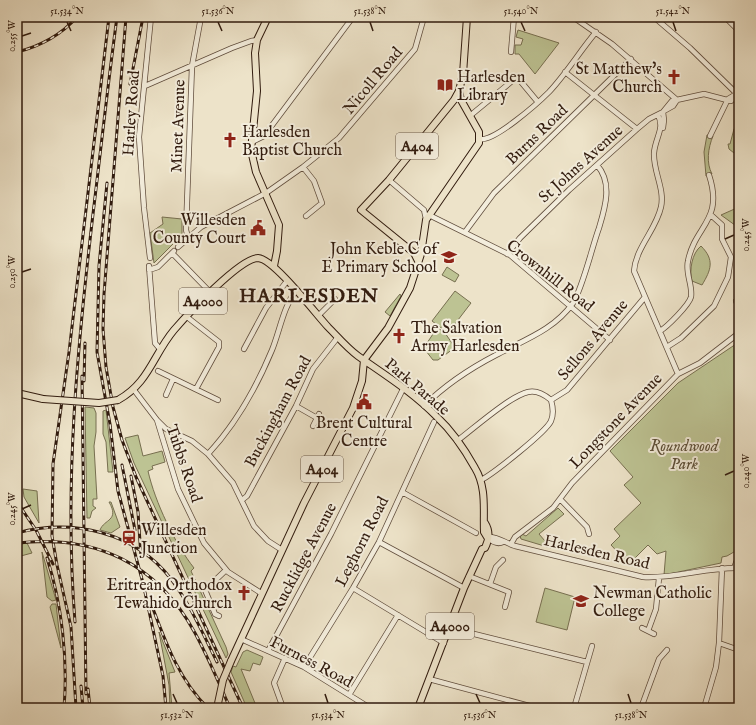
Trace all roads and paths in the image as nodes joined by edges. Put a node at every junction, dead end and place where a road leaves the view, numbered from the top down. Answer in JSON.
{"nodes":[{"id":1,"x":151,"y":17,"type":"edge"},
{"id":2,"x":200,"y":17,"type":"edge"},
{"id":3,"x":268,"y":17,"type":"edge"},
{"id":4,"x":353,"y":17,"type":"edge"},
{"id":5,"x":424,"y":17,"type":"edge"},
{"id":6,"x":467,"y":17,"type":"edge"},
{"id":7,"x":514,"y":17,"type":"edge"},
{"id":8,"x":573,"y":17,"type":"edge"},
{"id":9,"x":654,"y":17,"type":"edge"},
{"id":10,"x":725,"y":17,"type":"edge"},
{"id":11,"x":739,"y":31,"type":"edge"},
{"id":12,"x":596,"y":32,"type":"junction"},
{"id":13,"x":257,"y":40,"type":"junction"},
{"id":14,"x":511,"y":52,"type":"dead end"},
{"id":15,"x":631,"y":59,"type":"junction"},
{"id":16,"x":192,"y":66,"type":"junction"},
{"id":17,"x":565,"y":72,"type":"junction"},
{"id":18,"x":145,"y":86,"type":"junction"},
{"id":19,"x":459,"y":91,"type":"junction"},
{"id":20,"x":738,"y":93,"type":"edge"},
{"id":21,"x":594,"y":96,"type":"junction"},
{"id":22,"x":728,"y":99,"type":"junction"},
{"id":23,"x":454,"y":100,"type":"junction"},
{"id":24,"x":461,"y":100,"type":"junction"},
{"id":25,"x":677,"y":100,"type":"junction"},
{"id":26,"x":537,"y":101,"type":"junction"},
{"id":27,"x":663,"y":112,"type":"junction"},
{"id":28,"x":471,"y":115,"type":"junction"},
{"id":29,"x":658,"y":115,"type":"junction"},
{"id":30,"x":637,"y":130,"type":"junction"},
{"id":31,"x":659,"y":136,"type":"junction"},
{"id":32,"x":710,"y":136,"type":"dead end"},
{"id":33,"x":480,"y":140,"type":"junction"},
{"id":34,"x":252,"y":142,"type":"junction"},
{"id":35,"x":597,"y":165,"type":"junction"},
{"id":36,"x":303,"y":167,"type":"junction"},
{"id":37,"x":709,"y":175,"type":"dead end"},
{"id":38,"x":389,"y":180,"type":"junction"},
{"id":39,"x":266,"y":193,"type":"junction"},
{"id":40,"x":711,"y":215,"type":"junction"},
{"id":41,"x":306,"y":216,"type":"dead end"},
{"id":42,"x":427,"y":217,"type":"junction"},
{"id":43,"x":465,"y":232,"type":"junction"},
{"id":44,"x":188,"y":237,"type":"junction"},
{"id":45,"x":178,"y":247,"type":"dead end"},
{"id":46,"x":277,"y":251,"type":"junction"},
{"id":47,"x":417,"y":252,"type":"junction"},
{"id":48,"x":507,"y":254,"type":"junction"},
{"id":49,"x":150,"y":258,"type":"dead end"},
{"id":50,"x":264,"y":259,"type":"junction"},
{"id":51,"x":274,"y":266,"type":"junction"},
{"id":52,"x":287,"y":281,"type":"junction"},
{"id":53,"x":298,"y":292,"type":"junction"},
{"id":54,"x":211,"y":293,"type":"junction"},
{"id":55,"x":645,"y":297,"type":"junction"},
{"id":56,"x":335,"y":299,"type":"dead end"},
{"id":57,"x":736,"y":301,"type":"dead end"},
{"id":58,"x":570,"y":305,"type":"junction"},
{"id":59,"x":739,"y":308,"type":"edge"},
{"id":60,"x":318,"y":316,"type":"junction"},
{"id":61,"x":187,"y":317,"type":"junction"},
{"id":62,"x":660,"y":331,"type":"junction"},
{"id":63,"x":739,"y":333,"type":"edge"},
{"id":64,"x":338,"y":337,"type":"junction"},
{"id":65,"x":610,"y":340,"type":"junction"},
{"id":66,"x":667,"y":347,"type":"junction"},
{"id":67,"x":160,"y":349,"type":"junction"},
{"id":68,"x":244,"y":349,"type":"dead end"},
{"id":69,"x":364,"y":360,"type":"junction"},
{"id":70,"x":158,"y":371,"type":"dead end"},
{"id":71,"x":678,"y":374,"type":"junction"},
{"id":72,"x":173,"y":378,"type":"junction"},
{"id":73,"x":403,"y":389,"type":"junction"},
{"id":74,"x":134,"y":390,"type":"junction"},
{"id":75,"x":196,"y":390,"type":"junction"},
{"id":76,"x":17,"y":393,"type":"edge"},
{"id":77,"x":166,"y":395,"type":"dead end"},
{"id":78,"x":218,"y":400,"type":"dead end"},
{"id":79,"x":551,"y":400,"type":"junction"},
{"id":80,"x":296,"y":406,"type":"junction"},
{"id":81,"x":424,"y":406,"type":"junction"},
{"id":82,"x":157,"y":420,"type":"junction"},
{"id":83,"x":434,"y":422,"type":"dead end"},
{"id":84,"x":312,"y":426,"type":"dead end"},
{"id":85,"x":457,"y":441,"type":"junction"},
{"id":86,"x":208,"y":454,"type":"junction"},
{"id":87,"x":481,"y":480,"type":"junction"},
{"id":88,"x":402,"y":492,"type":"junction"},
{"id":89,"x":560,"y":499,"type":"junction"},
{"id":90,"x":242,"y":500,"type":"junction"},
{"id":91,"x":476,"y":533,"type":"dead end"},
{"id":92,"x":487,"y":533,"type":"junction"},
{"id":93,"x":589,"y":534,"type":"dead end"},
{"id":94,"x":378,"y":542,"type":"junction"},
{"id":95,"x":513,"y":545,"type":"junction"},
{"id":96,"x":282,"y":550,"type":"junction"},
{"id":97,"x":739,"y":555,"type":"edge"},
{"id":98,"x":503,"y":560,"type":"dead end"},
{"id":99,"x":722,"y":568,"type":"junction"},
{"id":100,"x":736,"y":568,"type":"edge"},
{"id":101,"x":226,"y":570,"type":"junction"},
{"id":102,"x":469,"y":576,"type":"junction"},
{"id":103,"x":659,"y":578,"type":"junction"},
{"id":104,"x":490,"y":584,"type":"junction"},
{"id":105,"x":353,"y":588,"type":"junction"},
{"id":106,"x":464,"y":588,"type":"junction"},
{"id":107,"x":261,"y":593,"type":"junction"},
{"id":108,"x":505,"y":607,"type":"dead end"},
{"id":109,"x":398,"y":615,"type":"junction"},
{"id":110,"x":219,"y":616,"type":"dead end"},
{"id":111,"x":450,"y":628,"type":"junction"},
{"id":112,"x":642,"y":628,"type":"dead end"},
{"id":113,"x":648,"y":631,"type":"junction"},
{"id":114,"x":654,"y":634,"type":"dead end"},
{"id":115,"x":241,"y":640,"type":"junction"},
{"id":116,"x":444,"y":643,"type":"junction"},
{"id":117,"x":720,"y":643,"type":"junction"},
{"id":118,"x":592,"y":646,"type":"dead end"},
{"id":119,"x":268,"y":650,"type":"junction"},
{"id":120,"x":667,"y":650,"type":"dead end"},
{"id":121,"x":739,"y":650,"type":"edge"},
{"id":122,"x":285,"y":658,"type":"junction"},
{"id":123,"x":587,"y":662,"type":"junction"},
{"id":124,"x":304,"y":667,"type":"junction"},
{"id":125,"x":429,"y":679,"type":"junction"},
{"id":126,"x":349,"y":695,"type":"junction"},
{"id":127,"x":217,"y":708,"type":"edge"},
{"id":128,"x":283,"y":708,"type":"edge"},
{"id":129,"x":370,"y":708,"type":"edge"},
{"id":130,"x":418,"y":708,"type":"edge"},
{"id":131,"x":537,"y":708,"type":"edge"},
{"id":132,"x":574,"y":708,"type":"edge"},
{"id":133,"x":642,"y":708,"type":"edge"},
{"id":134,"x":704,"y":708,"type":"edge"}],
"edges":[{"from":1,"to":18,"type":"street","name":"Harley Road"},
{"from":2,"to":16,"type":"street","name":"Minet Avenue"},
{"from":3,"to":13,"type":"main road"},
{"from":4,"to":34,"type":"street"},
{"from":5,"to":36,"type":"street","name":"Nicoll Road"},
{"from":6,"to":19,"type":"main road","number":"A404"},
{"from":7,"to":14,"type":"street"},
{"from":8,"to":12,"type":"street"},
{"from":9,"to":20,"type":"street"},
{"from":10,"to":11,"type":"street"},
{"from":12,"to":15,"type":"street"},
{"from":12,"to":17,"type":"street"},
{"from":13,"to":16,"type":"street"},
{"from":13,"to":34,"type":"main road"},
{"from":15,"to":21,"type":"street","name":"Burns Road"},
{"from":15,"to":25,"type":"street"},
{"from":16,"to":18,"type":"street"},
{"from":16,"to":44,"type":"street","name":"Minet Avenue"},
{"from":17,"to":21,"type":"street"},
{"from":17,"to":26,"type":"street"},
{"from":18,"to":49,"type":"street","name":"Harley Road"},
{"from":19,"to":23,"type":"main road","number":"A404"},
{"from":19,"to":24,"type":"main road","number":"A404"},
{"from":20,"to":22,"type":"street"},
{"from":21,"to":30,"type":"street"},
{"from":21,"to":43,"type":"street","name":"Burns Road"},
{"from":22,"to":25,"type":"street"},
{"from":22,"to":32,"type":"street"},
{"from":23,"to":24,"type":"main road"},
{"from":23,"to":38,"type":"main road","number":"A404"},
{"from":24,"to":28,"type":"main road","number":"A404"},
{"from":25,"to":27,"type":"street","name":"St Johns Avenue"},
{"from":26,"to":28,"type":"street"},
{"from":26,"to":33,"type":"street"},
{"from":27,"to":29,"type":"street","name":"St Johns Avenue"},
{"from":27,"to":31,"type":"street"},
{"from":28,"to":33,"type":"main road","number":"A404"},
{"from":29,"to":30,"type":"street","name":"St Johns Avenue"},
{"from":29,"to":31,"type":"street"},
{"from":30,"to":35,"type":"street","name":"St Johns Avenue"},
{"from":31,"to":55,"type":"street"},
{"from":33,"to":42,"type":"main road","number":"A404"},
{"from":34,"to":39,"type":"main road"},
{"from":35,"to":48,"type":"street","name":"St Johns Avenue"},
{"from":35,"to":58,"type":"street"},
{"from":36,"to":39,"type":"street","name":"Nicoll Road"},
{"from":36,"to":41,"type":"street"},
{"from":37,"to":40,"type":"street"},
{"from":38,"to":42,"type":"street"},
{"from":38,"to":47,"type":"main road","number":"A404"},
{"from":39,"to":44,"type":"street","name":"Nicoll Road"},
{"from":39,"to":46,"type":"main road"},
{"from":40,"to":62,"type":"street"},
{"from":40,"to":66,"type":"street"},
{"from":42,"to":43,"type":"street","name":"Crownhill Road"},
{"from":42,"to":47,"type":"main road","number":"A404"},
{"from":43,"to":48,"type":"street","name":"Crownhill Road"},
{"from":44,"to":45,"type":"street","name":"Nicoll Road"},
{"from":46,"to":50,"type":"main road"},
{"from":46,"to":51,"type":"main road"},
{"from":47,"to":69,"type":"main road","number":"A404"},
{"from":48,"to":58,"type":"street","name":"Crownhill Road"},
{"from":50,"to":51,"type":"main road","name":"Park Parade"},
{"from":50,"to":54,"type":"main road","number":"A4000"},
{"from":51,"to":52,"type":"main road","name":"Park Parade"},
{"from":52,"to":53,"type":"main road","name":"Park Parade"},
{"from":52,"to":68,"type":"street"},
{"from":53,"to":60,"type":"main road","name":"Park Parade"},
{"from":53,"to":86,"type":"street"},
{"from":54,"to":61,"type":"main road","number":"A4000"},
{"from":54,"to":67,"type":"street"},
{"from":55,"to":62,"type":"street"},
{"from":55,"to":65,"type":"street","name":"Sellons Avenue"},
{"from":56,"to":60,"type":"street"},
{"from":57,"to":59,"type":"street"},
{"from":58,"to":65,"type":"street","name":"Crownhill Road"},
{"from":58,"to":81,"type":"street"},
{"from":60,"to":64,"type":"main road","name":"Park Parade"},
{"from":61,"to":67,"type":"main road","number":"A4000"},
{"from":61,"to":75,"type":"street"},
{"from":62,"to":66,"type":"street"},
{"from":63,"to":71,"type":"street","name":"Longstone Avenue"},
{"from":64,"to":69,"type":"main road","name":"Park Parade"},
{"from":64,"to":80,"type":"street","name":"Buckingham Road"},
{"from":65,"to":79,"type":"street","name":"Sellons Avenue"},
{"from":66,"to":71,"type":"street"},
{"from":67,"to":74,"type":"main road","number":"A4000"},
{"from":69,"to":73,"type":"main road","name":"Park Parade"},
{"from":69,"to":96,"type":"main road","number":"A404"},
{"from":70,"to":72,"type":"street"},
{"from":71,"to":89,"type":"street","name":"Longstone Avenue"},
{"from":72,"to":75,"type":"street"},
{"from":72,"to":77,"type":"street"},
{"from":73,"to":81,"type":"main road","name":"Park Parade"},
{"from":73,"to":119,"type":"street","name":"Rucklidge Avenue"},
{"from":74,"to":76,"type":"main road","number":"A4000","bridge":true},
{"from":74,"to":82,"type":"street","name":"Tubbs Road"},
{"from":75,"to":78,"type":"street"},
{"from":79,"to":85,"type":"street","name":"Sellons Avenue"},
{"from":79,"to":87,"type":"street"},
{"from":80,"to":84,"type":"street"},
{"from":80,"to":90,"type":"street","name":"Buckingham Road"},
{"from":81,"to":85,"type":"main road","name":"Park Parade"},
{"from":82,"to":86,"type":"street"},
{"from":82,"to":101,"type":"street","name":"Tubbs Road"},
{"from":83,"to":88,"type":"street","name":"Leghorn Road"},
{"from":85,"to":87,"type":"main road","name":"Park Parade"},
{"from":86,"to":90,"type":"street"},
{"from":87,"to":92,"type":"main road","name":"Park Parade"},
{"from":88,"to":91,"type":"street"},
{"from":88,"to":94,"type":"street","name":"Leghorn Road"},
{"from":89,"to":93,"type":"street"},
{"from":89,"to":95,"type":"street","name":"Longstone Avenue"},
{"from":90,"to":96,"type":"street"},
{"from":92,"to":95,"type":"street","name":"Harlesden Road"},
{"from":92,"to":102,"type":"main road","number":"A4000"},
{"from":94,"to":105,"type":"street","name":"Leghorn Road"},
{"from":94,"to":106,"type":"street"},
{"from":95,"to":103,"type":"street","name":"Harlesden Road"},
{"from":96,"to":107,"type":"main road","number":"A404"},
{"from":97,"to":100,"type":"street","name":"Harlesden Road"},
{"from":98,"to":104,"type":"street"},
{"from":99,"to":100,"type":"street","name":"Harlesden Road"},
{"from":99,"to":103,"type":"street","name":"Harlesden Road"},
{"from":99,"to":117,"type":"street"},
{"from":101,"to":107,"type":"street","name":"Tubbs Road"},
{"from":101,"to":110,"type":"street"},
{"from":102,"to":104,"type":"street"},
{"from":102,"to":106,"type":"main road","number":"A4000"},
{"from":103,"to":113,"type":"street"},
{"from":104,"to":108,"type":"street"},
{"from":105,"to":109,"type":"street"},
{"from":105,"to":124,"type":"street","name":"Leghorn Road"},
{"from":106,"to":111,"type":"main road","number":"A4000"},
{"from":107,"to":115,"type":"main road","number":"A404"},
{"from":109,"to":116,"type":"street"},
{"from":109,"to":126,"type":"street"},
{"from":111,"to":116,"type":"main road","number":"A4000"},
{"from":111,"to":123,"type":"street"},
{"from":112,"to":113,"type":"street"},
{"from":113,"to":114,"type":"street"},
{"from":115,"to":119,"type":"street","name":"Furness Road"},
{"from":115,"to":127,"type":"main road","number":"A404","bridge":true},
{"from":116,"to":125,"type":"main road","number":"A4000"},
{"from":117,"to":121,"type":"street"},
{"from":117,"to":134,"type":"street"},
{"from":118,"to":123,"type":"street"},
{"from":119,"to":122,"type":"street","name":"Furness Road"},
{"from":120,"to":133,"type":"street"},
{"from":122,"to":124,"type":"street","name":"Furness Road"},
{"from":122,"to":128,"type":"street"},
{"from":123,"to":132,"type":"street"},
{"from":124,"to":126,"type":"street","name":"Furness Road"},
{"from":125,"to":130,"type":"main road","number":"A4000"},
{"from":125,"to":131,"type":"street"},
{"from":126,"to":129,"type":"street","name":"Furness Road"}]}
